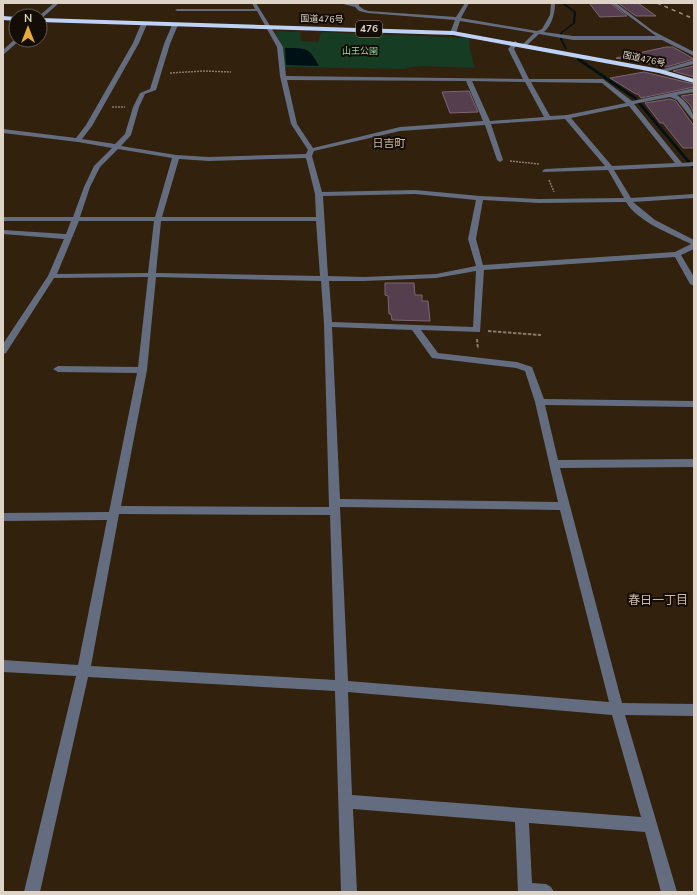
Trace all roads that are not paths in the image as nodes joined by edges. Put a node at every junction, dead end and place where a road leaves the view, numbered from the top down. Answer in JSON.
{"nodes":[{"id":1,"x":57,"y":3,"type":"edge"},
{"id":2,"x":180,"y":3,"type":"edge"},
{"id":3,"x":254,"y":3,"type":"edge"},
{"id":4,"x":342,"y":3,"type":"edge"},
{"id":5,"x":467,"y":3,"type":"edge"},
{"id":6,"x":548,"y":3,"type":"edge"},
{"id":7,"x":554,"y":3,"type":"edge"},
{"id":8,"x":613,"y":3,"type":"edge"},
{"id":9,"x":357,"y":4,"type":"edge"},
{"id":10,"x":258,"y":10,"type":"junction"},
{"id":11,"x":48,"y":11,"type":"edge"},
{"id":12,"x":48,"y":19,"type":"edge"},
{"id":13,"x":173,"y":19,"type":"junction"},
{"id":14,"x":458,"y":19,"type":"junction"},
{"id":15,"x":144,"y":24,"type":"junction"},
{"id":16,"x":268,"y":27,"type":"junction"},
{"id":17,"x":538,"y":32,"type":"junction"},
{"id":18,"x":453,"y":33,"type":"junction"},
{"id":19,"x":662,"y":38,"type":"junction"},
{"id":20,"x":515,"y":43,"type":"junction"},
{"id":21,"x":525,"y":45,"type":"junction"},
{"id":22,"x":694,"y":54,"type":"edge"},
{"id":23,"x":694,"y":62,"type":"edge"},
{"id":24,"x":660,"y":71,"type":"junction"},
{"id":25,"x":284,"y":78,"type":"junction"},
{"id":26,"x":468,"y":80,"type":"junction"},
{"id":27,"x":527,"y":80,"type":"junction"},
{"id":28,"x":694,"y":81,"type":"edge"},
{"id":29,"x":694,"y":90,"type":"edge"},
{"id":30,"x":672,"y":94,"type":"junction"},
{"id":31,"x":632,"y":103,"type":"junction"},
{"id":32,"x":567,"y":117,"type":"junction"},
{"id":33,"x":548,"y":118,"type":"junction"},
{"id":34,"x":694,"y":118,"type":"edge"},
{"id":35,"x":487,"y":122,"type":"junction"},
{"id":36,"x":3,"y":131,"type":"edge"},
{"id":37,"x":78,"y":140,"type":"junction"},
{"id":38,"x":115,"y":146,"type":"junction"},
{"id":39,"x":310,"y":153,"type":"junction"},
{"id":40,"x":176,"y":157,"type":"junction"},
{"id":41,"x":500,"y":160,"type":"dead end"},
{"id":42,"x":694,"y":164,"type":"edge"},
{"id":43,"x":680,"y":165,"type":"junction"},
{"id":44,"x":610,"y":168,"type":"junction"},
{"id":45,"x":545,"y":171,"type":"dead end"},
{"id":46,"x":319,"y":194,"type":"junction"},
{"id":47,"x":694,"y":196,"type":"edge"},
{"id":48,"x":480,"y":198,"type":"junction"},
{"id":49,"x":629,"y":200,"type":"junction"},
{"id":50,"x":3,"y":219,"type":"edge"},
{"id":51,"x":76,"y":219,"type":"junction"},
{"id":52,"x":158,"y":219,"type":"junction"},
{"id":53,"x":320,"y":219,"type":"junction"},
{"id":54,"x":3,"y":232,"type":"edge"},
{"id":55,"x":68,"y":237,"type":"junction"},
{"id":56,"x":694,"y":245,"type":"edge"},
{"id":57,"x":677,"y":254,"type":"junction"},
{"id":58,"x":480,"y":268,"type":"junction"},
{"id":59,"x":151,"y":275,"type":"junction"},
{"id":60,"x":52,"y":276,"type":"junction"},
{"id":61,"x":325,"y":277,"type":"junction"},
{"id":62,"x":694,"y":284,"type":"edge"},
{"id":63,"x":328,"y":324,"type":"junction"},
{"id":64,"x":416,"y":329,"type":"junction"},
{"id":65,"x":3,"y":351,"type":"edge"},
{"id":66,"x":58,"y":369,"type":"dead end"},
{"id":67,"x":142,"y":370,"type":"junction"},
{"id":68,"x":540,"y":402,"type":"junction"},
{"id":69,"x":694,"y":404,"type":"edge"},
{"id":70,"x":694,"y":463,"type":"edge"},
{"id":71,"x":554,"y":464,"type":"junction"},
{"id":72,"x":565,"y":506,"type":"junction"},
{"id":73,"x":335,"y":507,"type":"junction"},
{"id":74,"x":115,"y":513,"type":"junction"},
{"id":75,"x":3,"y":517,"type":"edge"},
{"id":76,"x":3,"y":666,"type":"edge"},
{"id":77,"x":83,"y":672,"type":"junction"},
{"id":78,"x":342,"y":686,"type":"junction"},
{"id":79,"x":617,"y":709,"type":"junction"},
{"id":80,"x":694,"y":710,"type":"edge"},
{"id":81,"x":345,"y":801,"type":"junction"},
{"id":82,"x":522,"y":815,"type":"junction"},
{"id":83,"x":650,"y":825,"type":"junction"},
{"id":84,"x":32,"y":892,"type":"edge"},
{"id":85,"x":349,"y":892,"type":"edge"},
{"id":86,"x":546,"y":892,"type":"edge"},
{"id":87,"x":668,"y":892,"type":"edge"}],
"edges":[{"from":1,"to":11,"type":"street"},
{"from":2,"to":13,"type":"street"},
{"from":3,"to":10,"type":"street"},
{"from":4,"to":9,"type":"street"},
{"from":5,"to":14,"type":"street"},
{"from":6,"to":7,"type":"street"},
{"from":7,"to":17,"type":"street"},
{"from":8,"to":19,"type":"street"},
{"from":9,"to":14,"type":"street"},
{"from":10,"to":13,"type":"street"},
{"from":10,"to":16,"type":"street"},
{"from":12,"to":15,"type":"highway","name":"国道476号","number":"476"},
{"from":13,"to":15,"type":"highway","name":"国道476号","number":"476"},
{"from":13,"to":16,"type":"highway","name":"国道476号","number":"476"},
{"from":13,"to":38,"type":"street"},
{"from":14,"to":17,"type":"street"},
{"from":14,"to":18,"type":"street"},
{"from":15,"to":37,"type":"street"},
{"from":16,"to":18,"type":"highway","name":"国道476号","number":"476"},
{"from":16,"to":25,"type":"street"},
{"from":17,"to":19,"type":"street"},
{"from":17,"to":21,"type":"street"},
{"from":18,"to":20,"type":"highway","name":"国道476号","number":"476"},
{"from":19,"to":22,"type":"street"},
{"from":20,"to":21,"type":"highway","name":"国道476号","number":"476"},
{"from":20,"to":27,"type":"street"},
{"from":21,"to":24,"type":"highway","name":"国道476号","number":"476"},
{"from":23,"to":24,"type":"street"},
{"from":24,"to":28,"type":"highway","name":"国道476号","number":"476"},
{"from":25,"to":26,"type":"street"},
{"from":25,"to":39,"type":"street"},
{"from":26,"to":27,"type":"street"},
{"from":26,"to":35,"type":"street"},
{"from":27,"to":31,"type":"street"},
{"from":27,"to":33,"type":"street"},
{"from":29,"to":30,"type":"street"},
{"from":30,"to":31,"type":"street"},
{"from":30,"to":34,"type":"street"},
{"from":31,"to":32,"type":"street"},
{"from":31,"to":43,"type":"street"},
{"from":32,"to":33,"type":"street"},
{"from":32,"to":44,"type":"street"},
{"from":33,"to":35,"type":"street"},
{"from":35,"to":39,"type":"street"},
{"from":35,"to":41,"type":"street"},
{"from":36,"to":37,"type":"street"},
{"from":37,"to":38,"type":"street"},
{"from":38,"to":40,"type":"street"},
{"from":38,"to":51,"type":"street"},
{"from":39,"to":40,"type":"street"},
{"from":39,"to":46,"type":"street"},
{"from":40,"to":52,"type":"street"},
{"from":42,"to":43,"type":"street"},
{"from":43,"to":44,"type":"street"},
{"from":44,"to":45,"type":"street"},
{"from":44,"to":49,"type":"street"},
{"from":46,"to":48,"type":"street"},
{"from":46,"to":53,"type":"street"},
{"from":47,"to":49,"type":"street"},
{"from":48,"to":49,"type":"street"},
{"from":48,"to":58,"type":"street"},
{"from":49,"to":56,"type":"street"},
{"from":50,"to":51,"type":"street"},
{"from":51,"to":52,"type":"street"},
{"from":51,"to":55,"type":"street"},
{"from":52,"to":53,"type":"street"},
{"from":52,"to":59,"type":"street"},
{"from":53,"to":61,"type":"street"},
{"from":54,"to":55,"type":"street"},
{"from":55,"to":60,"type":"street"},
{"from":56,"to":57,"type":"street"},
{"from":57,"to":58,"type":"street"},
{"from":57,"to":62,"type":"street"},
{"from":58,"to":61,"type":"street"},
{"from":58,"to":64,"type":"street"},
{"from":59,"to":60,"type":"street"},
{"from":59,"to":61,"type":"street"},
{"from":59,"to":67,"type":"street"},
{"from":60,"to":65,"type":"street"},
{"from":61,"to":63,"type":"street"},
{"from":63,"to":64,"type":"street"},
{"from":63,"to":73,"type":"street"},
{"from":64,"to":68,"type":"street"},
{"from":66,"to":67,"type":"street"},
{"from":67,"to":74,"type":"street"},
{"from":68,"to":69,"type":"street"},
{"from":68,"to":71,"type":"street"},
{"from":70,"to":71,"type":"street"},
{"from":71,"to":72,"type":"street"},
{"from":72,"to":73,"type":"street"},
{"from":72,"to":79,"type":"street"},
{"from":73,"to":74,"type":"street"},
{"from":73,"to":78,"type":"street"},
{"from":74,"to":75,"type":"street"},
{"from":74,"to":77,"type":"street"},
{"from":76,"to":77,"type":"street"},
{"from":77,"to":78,"type":"street"},
{"from":77,"to":84,"type":"street"},
{"from":78,"to":79,"type":"street"},
{"from":78,"to":81,"type":"street"},
{"from":79,"to":80,"type":"street"},
{"from":79,"to":83,"type":"street"},
{"from":81,"to":82,"type":"street"},
{"from":81,"to":85,"type":"street"},
{"from":82,"to":83,"type":"street"},
{"from":82,"to":86,"type":"street"},
{"from":83,"to":87,"type":"street"}]}
